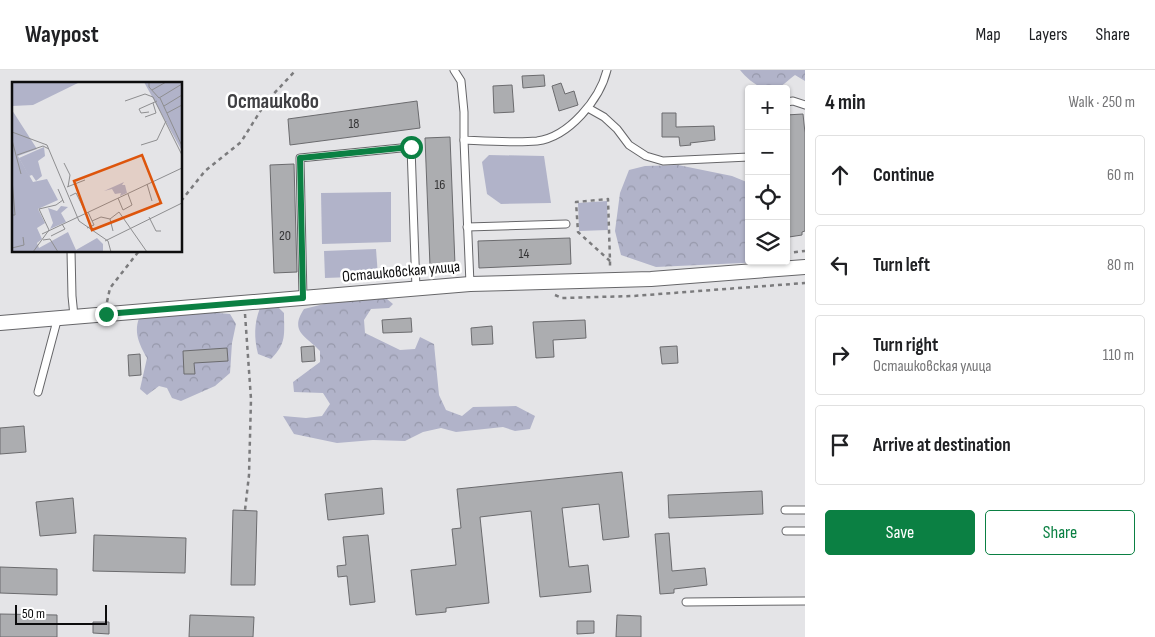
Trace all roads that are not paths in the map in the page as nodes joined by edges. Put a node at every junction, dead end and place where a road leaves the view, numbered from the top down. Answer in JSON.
{"nodes":[{"id":1,"x":454,"y":70,"type":"edge"},
{"id":2,"x":607,"y":70,"type":"edge"},
{"id":3,"x":790,"y":102,"type":"edge"},
{"id":4,"x":805,"y":105,"type":"edge"},
{"id":5,"x":588,"y":108,"type":"junction"},
{"id":6,"x":464,"y":140,"type":"junction"},
{"id":7,"x":745,"y":157,"type":"edge"},
{"id":8,"x":566,"y":224,"type":"dead end"},
{"id":9,"x":467,"y":227,"type":"junction"},
{"id":10,"x":71,"y":252,"type":"edge"},
{"id":11,"x":781,"y":265,"type":"edge"},
{"id":12,"x":805,"y":267,"type":"edge"},
{"id":13,"x":470,"y":284,"type":"junction"},
{"id":14,"x":416,"y":289,"type":"junction"},
{"id":15,"x":303,"y":298,"type":"junction"},
{"id":16,"x":74,"y":316,"type":"junction"},
{"id":17,"x":58,"y":318,"type":"junction"},
{"id":18,"x":0,"y":323,"type":"edge"},
{"id":19,"x":38,"y":392,"type":"dead end"},
{"id":20,"x":785,"y":510,"type":"dead end"},
{"id":21,"x":805,"y":510,"type":"edge"},
{"id":22,"x":805,"y":531,"type":"edge"},
{"id":23,"x":786,"y":532,"type":"dead end"},
{"id":24,"x":805,"y":601,"type":"edge"},
{"id":25,"x":686,"y":602,"type":"dead end"}],
"edges":[{"from":1,"to":6,"type":"lane"},
{"from":2,"to":5,"type":"lane"},
{"from":3,"to":4,"type":"lane"},
{"from":5,"to":6,"type":"lane"},
{"from":5,"to":7,"type":"lane"},
{"from":6,"to":9,"type":"lane"},
{"from":8,"to":9,"type":"lane"},
{"from":9,"to":13,"type":"lane"},
{"from":10,"to":16,"type":"lane"},
{"from":11,"to":12,"type":"street","name":"Осташковская улица"},
{"from":11,"to":13,"type":"street","name":"Осташковская улица"},
{"from":13,"to":14,"type":"street","name":"Осташковская улица"},
{"from":14,"to":15,"type":"street","name":"Осташковская улица"},
{"from":14,"to":15,"type":"lane"},
{"from":15,"to":16,"type":"street","name":"Осташковская улица"},
{"from":16,"to":17,"type":"street","name":"Осташковская улица"},
{"from":17,"to":18,"type":"street","name":"Осташковская улица"},
{"from":17,"to":19,"type":"lane"},
{"from":20,"to":21,"type":"lane"},
{"from":22,"to":23,"type":"lane"},
{"from":24,"to":25,"type":"lane"}]}
